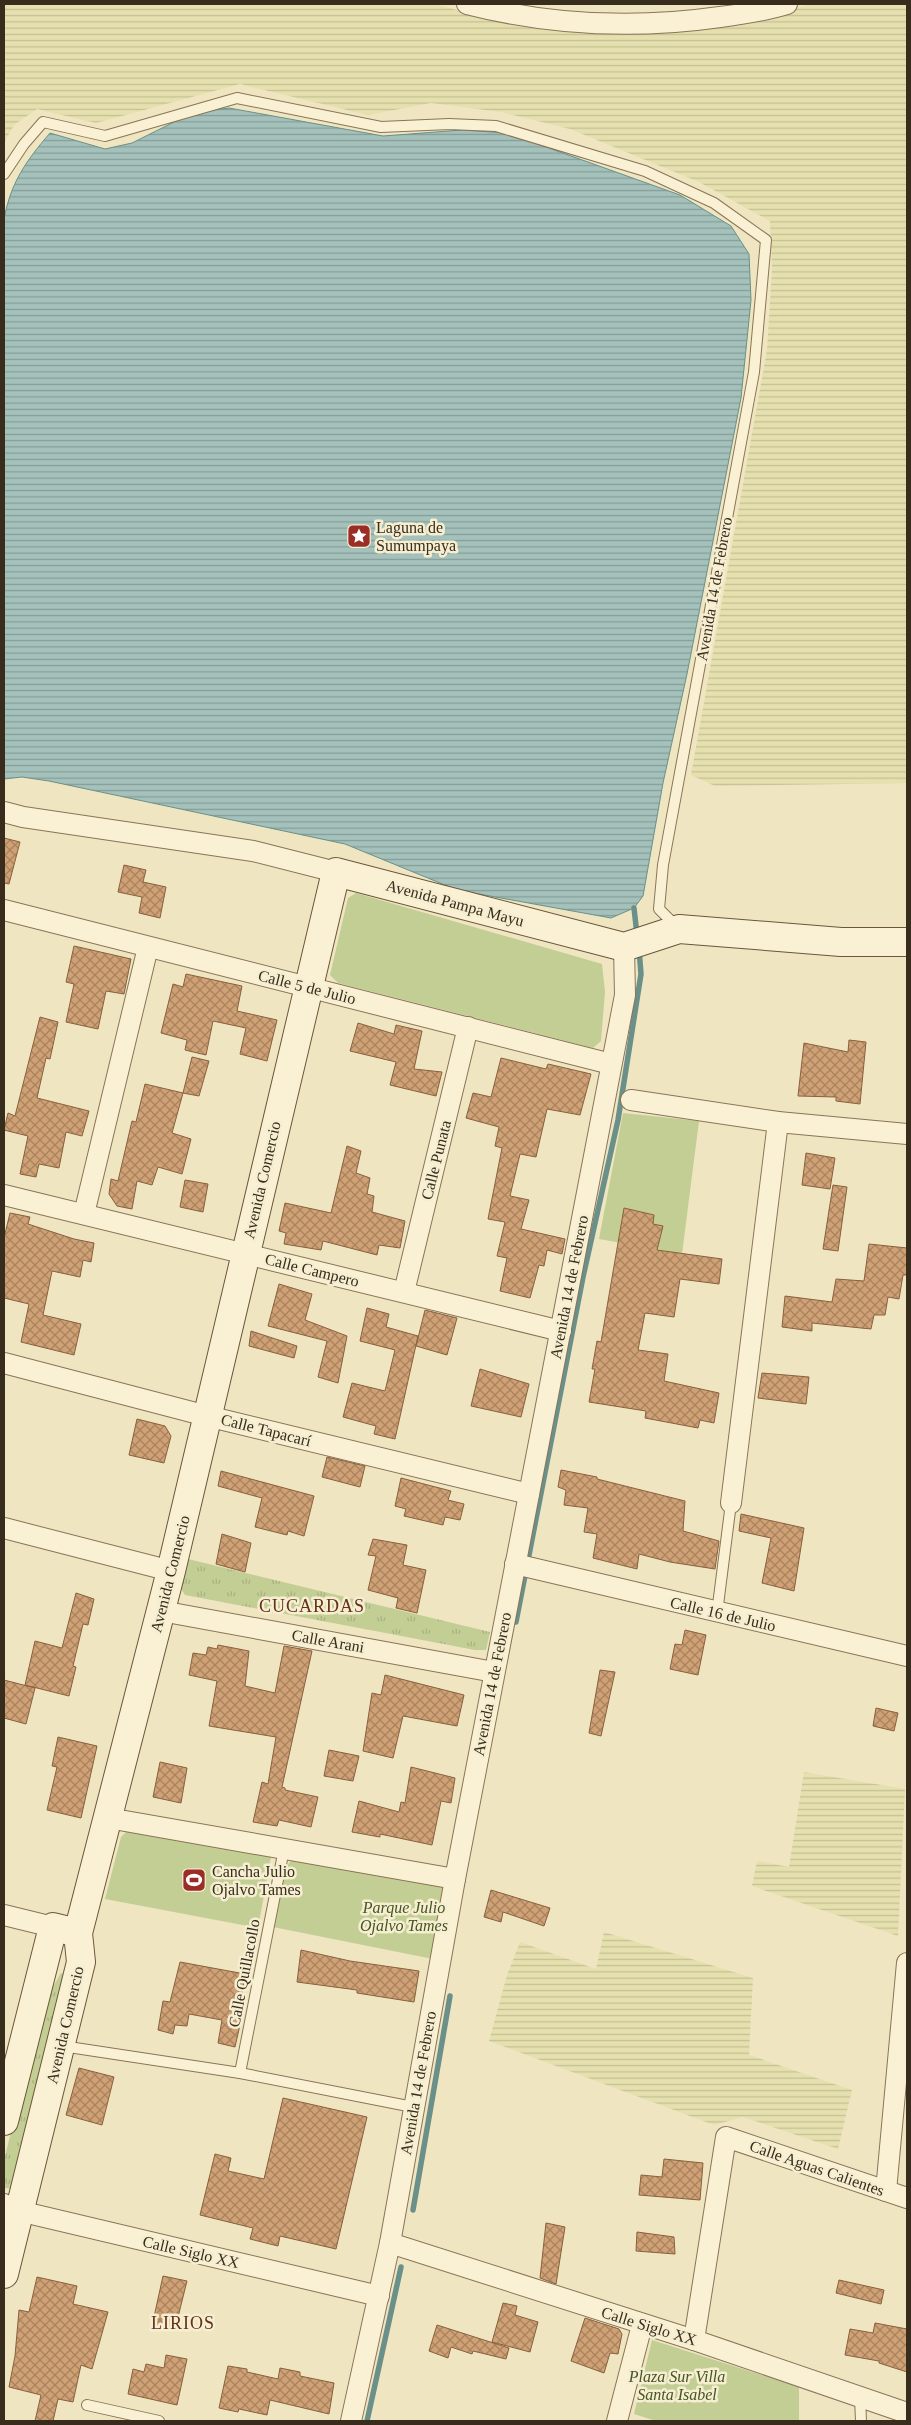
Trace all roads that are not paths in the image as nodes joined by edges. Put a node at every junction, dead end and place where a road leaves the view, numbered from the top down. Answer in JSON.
{"nodes":[{"id":1,"x":467,"y":4,"type":"edge"},
{"id":2,"x":787,"y":4,"type":"edge"},
{"id":3,"x":4,"y":174,"type":"edge"},
{"id":4,"x":4,"y":812,"type":"edge"},
{"id":5,"x":336,"y":872,"type":"junction"},
{"id":6,"x":4,"y":910,"type":"edge"},
{"id":7,"x":679,"y":929,"type":"junction"},
{"id":8,"x":907,"y":942,"type":"edge"},
{"id":9,"x":148,"y":946,"type":"junction"},
{"id":10,"x":624,"y":947,"type":"junction"},
{"id":11,"x":308,"y":987,"type":"junction"},
{"id":12,"x":468,"y":1027,"type":"junction"},
{"id":13,"x":611,"y":1064,"type":"junction"},
{"id":14,"x":631,"y":1100,"type":"dead end"},
{"id":15,"x":778,"y":1122,"type":"junction"},
{"id":16,"x":907,"y":1134,"type":"edge"},
{"id":17,"x":4,"y":1195,"type":"edge"},
{"id":18,"x":84,"y":1214,"type":"junction"},
{"id":19,"x":245,"y":1253,"type":"junction"},
{"id":20,"x":404,"y":1292,"type":"junction"},
{"id":21,"x":561,"y":1331,"type":"junction"},
{"id":22,"x":4,"y":1363,"type":"edge"},
{"id":23,"x":207,"y":1416,"type":"junction"},
{"id":24,"x":529,"y":1494,"type":"junction"},
{"id":25,"x":731,"y":1503,"type":"joint"},
{"id":26,"x":5,"y":1532,"type":"edge"},
{"id":27,"x":524,"y":1566,"type":"junction"},
{"id":28,"x":171,"y":1571,"type":"junction"},
{"id":29,"x":161,"y":1611,"type":"junction"},
{"id":30,"x":717,"y":1613,"type":"junction"},
{"id":31,"x":907,"y":1656,"type":"edge"},
{"id":32,"x":494,"y":1672,"type":"junction"},
{"id":33,"x":108,"y":1818,"type":"junction"},
{"id":34,"x":284,"y":1849,"type":"junction"},
{"id":35,"x":455,"y":1879,"type":"junction"},
{"id":36,"x":4,"y":1914,"type":"edge"},
{"id":37,"x":66,"y":1930,"type":"junction"},
{"id":38,"x":907,"y":1970,"type":"edge"},
{"id":39,"x":60,"y":2045,"type":"junction"},
{"id":40,"x":240,"y":2073,"type":"junction"},
{"id":41,"x":413,"y":2107,"type":"junction"},
{"id":42,"x":4,"y":2121,"type":"edge"},
{"id":43,"x":886,"y":2191,"type":"junction"},
{"id":44,"x":907,"y":2198,"type":"edge"},
{"id":45,"x":12,"y":2208,"type":"edge"},
{"id":46,"x":390,"y":2243,"type":"junction"},
{"id":47,"x":4,"y":2274,"type":"edge"},
{"id":48,"x":379,"y":2296,"type":"junction"},
{"id":49,"x":642,"y":2325,"type":"junction"},
{"id":50,"x":694,"y":2340,"type":"junction"},
{"id":51,"x":860,"y":2397,"type":"junction"},
{"id":52,"x":87,"y":2404,"type":"dead end"},
{"id":53,"x":907,"y":2413,"type":"edge"},
{"id":54,"x":158,"y":2421,"type":"edge"},
{"id":55,"x":351,"y":2421,"type":"edge"},
{"id":56,"x":617,"y":2421,"type":"edge"},
{"id":57,"x":861,"y":2421,"type":"edge"}],
"edges":[{"from":1,"to":2,"type":"street"},
{"from":3,"to":7,"type":"lane","name":"Avenida 14 de Febrero"},
{"from":4,"to":5,"type":"street","name":"Avenida Pampa Mayu"},
{"from":5,"to":10,"type":"street","name":"Avenida Pampa Mayu"},
{"from":5,"to":11,"type":"street","name":"Avenida Comercio"},
{"from":6,"to":9,"type":"street","name":"Calle 5 de Julio"},
{"from":7,"to":8,"type":"street"},
{"from":7,"to":10,"type":"street"},
{"from":9,"to":11,"type":"street","name":"Calle 5 de Julio"},
{"from":9,"to":18,"type":"street"},
{"from":10,"to":13,"type":"street","name":"Avenida 14 de Febrero"},
{"from":11,"to":12,"type":"street","name":"Calle 5 de Julio"},
{"from":11,"to":19,"type":"street","name":"Avenida Comercio"},
{"from":12,"to":13,"type":"street","name":"Calle 5 de Julio"},
{"from":12,"to":20,"type":"street","name":"Calle Punata"},
{"from":13,"to":21,"type":"street","name":"Avenida 14 de Febrero"},
{"from":14,"to":15,"type":"street"},
{"from":15,"to":16,"type":"street"},
{"from":15,"to":25,"type":"street"},
{"from":17,"to":18,"type":"street","name":"Calle Campero"},
{"from":18,"to":19,"type":"street","name":"Calle Campero"},
{"from":19,"to":20,"type":"street","name":"Calle Campero"},
{"from":19,"to":23,"type":"street","name":"Avenida Comercio"},
{"from":20,"to":21,"type":"street","name":"Calle Campero"},
{"from":21,"to":24,"type":"street","name":"Avenida 14 de Febrero"},
{"from":22,"to":23,"type":"street","name":"Calle Tapacarí"},
{"from":23,"to":24,"type":"street","name":"Calle Tapacarí"},
{"from":23,"to":28,"type":"street","name":"Avenida Comercio"},
{"from":24,"to":27,"type":"street","name":"Avenida 14 de Febrero"},
{"from":25,"to":30,"type":"lane"},
{"from":26,"to":28,"type":"street"},
{"from":27,"to":30,"type":"street","name":"Calle 16 de Julio"},
{"from":27,"to":32,"type":"street","name":"Avenida 14 de Febrero"},
{"from":28,"to":29,"type":"street","name":"Avenida Comercio"},
{"from":29,"to":32,"type":"street","name":"Calle Arani"},
{"from":29,"to":33,"type":"street","name":"Avenida Comercio"},
{"from":30,"to":31,"type":"street","name":"Calle 16 de Julio"},
{"from":32,"to":35,"type":"street","name":"Avenida 14 de Febrero"},
{"from":33,"to":34,"type":"street"},
{"from":33,"to":37,"type":"street","name":"Avenida Comercio"},
{"from":34,"to":35,"type":"street"},
{"from":34,"to":40,"type":"lane","name":"Calle Quillacollo"},
{"from":35,"to":41,"type":"street","name":"Avenida 14 de Febrero"},
{"from":36,"to":37,"type":"street"},
{"from":37,"to":39,"type":"street","name":"Avenida Comercio"},
{"from":37,"to":42,"type":"street","name":"Avenida Comercio"},
{"from":38,"to":43,"type":"street"},
{"from":39,"to":40,"type":"lane"},
{"from":39,"to":45,"type":"street","name":"Avenida Comercio"},
{"from":40,"to":41,"type":"lane"},
{"from":41,"to":46,"type":"street","name":"Avenida 14 de Febrero"},
{"from":43,"to":44,"type":"street","name":"Calle Aguas Calientes"},
{"from":43,"to":50,"type":"street","name":"Calle Aguas Calientes"},
{"from":45,"to":47,"type":"street","name":"Avenida Comercio"},
{"from":45,"to":48,"type":"street","name":"Calle Siglo XX"},
{"from":46,"to":48,"type":"street","name":"Avenida 14 de Febrero"},
{"from":46,"to":49,"type":"street","name":"Calle Siglo XX"},
{"from":48,"to":55,"type":"street","name":"Avenida 14 de Febrero"},
{"from":49,"to":50,"type":"street","name":"Calle Siglo XX"},
{"from":49,"to":56,"type":"street"},
{"from":50,"to":51,"type":"street","name":"Calle Siglo XX"},
{"from":51,"to":53,"type":"street","name":"Calle Siglo XX"},
{"from":51,"to":57,"type":"lane"},
{"from":52,"to":54,"type":"lane"}]}
